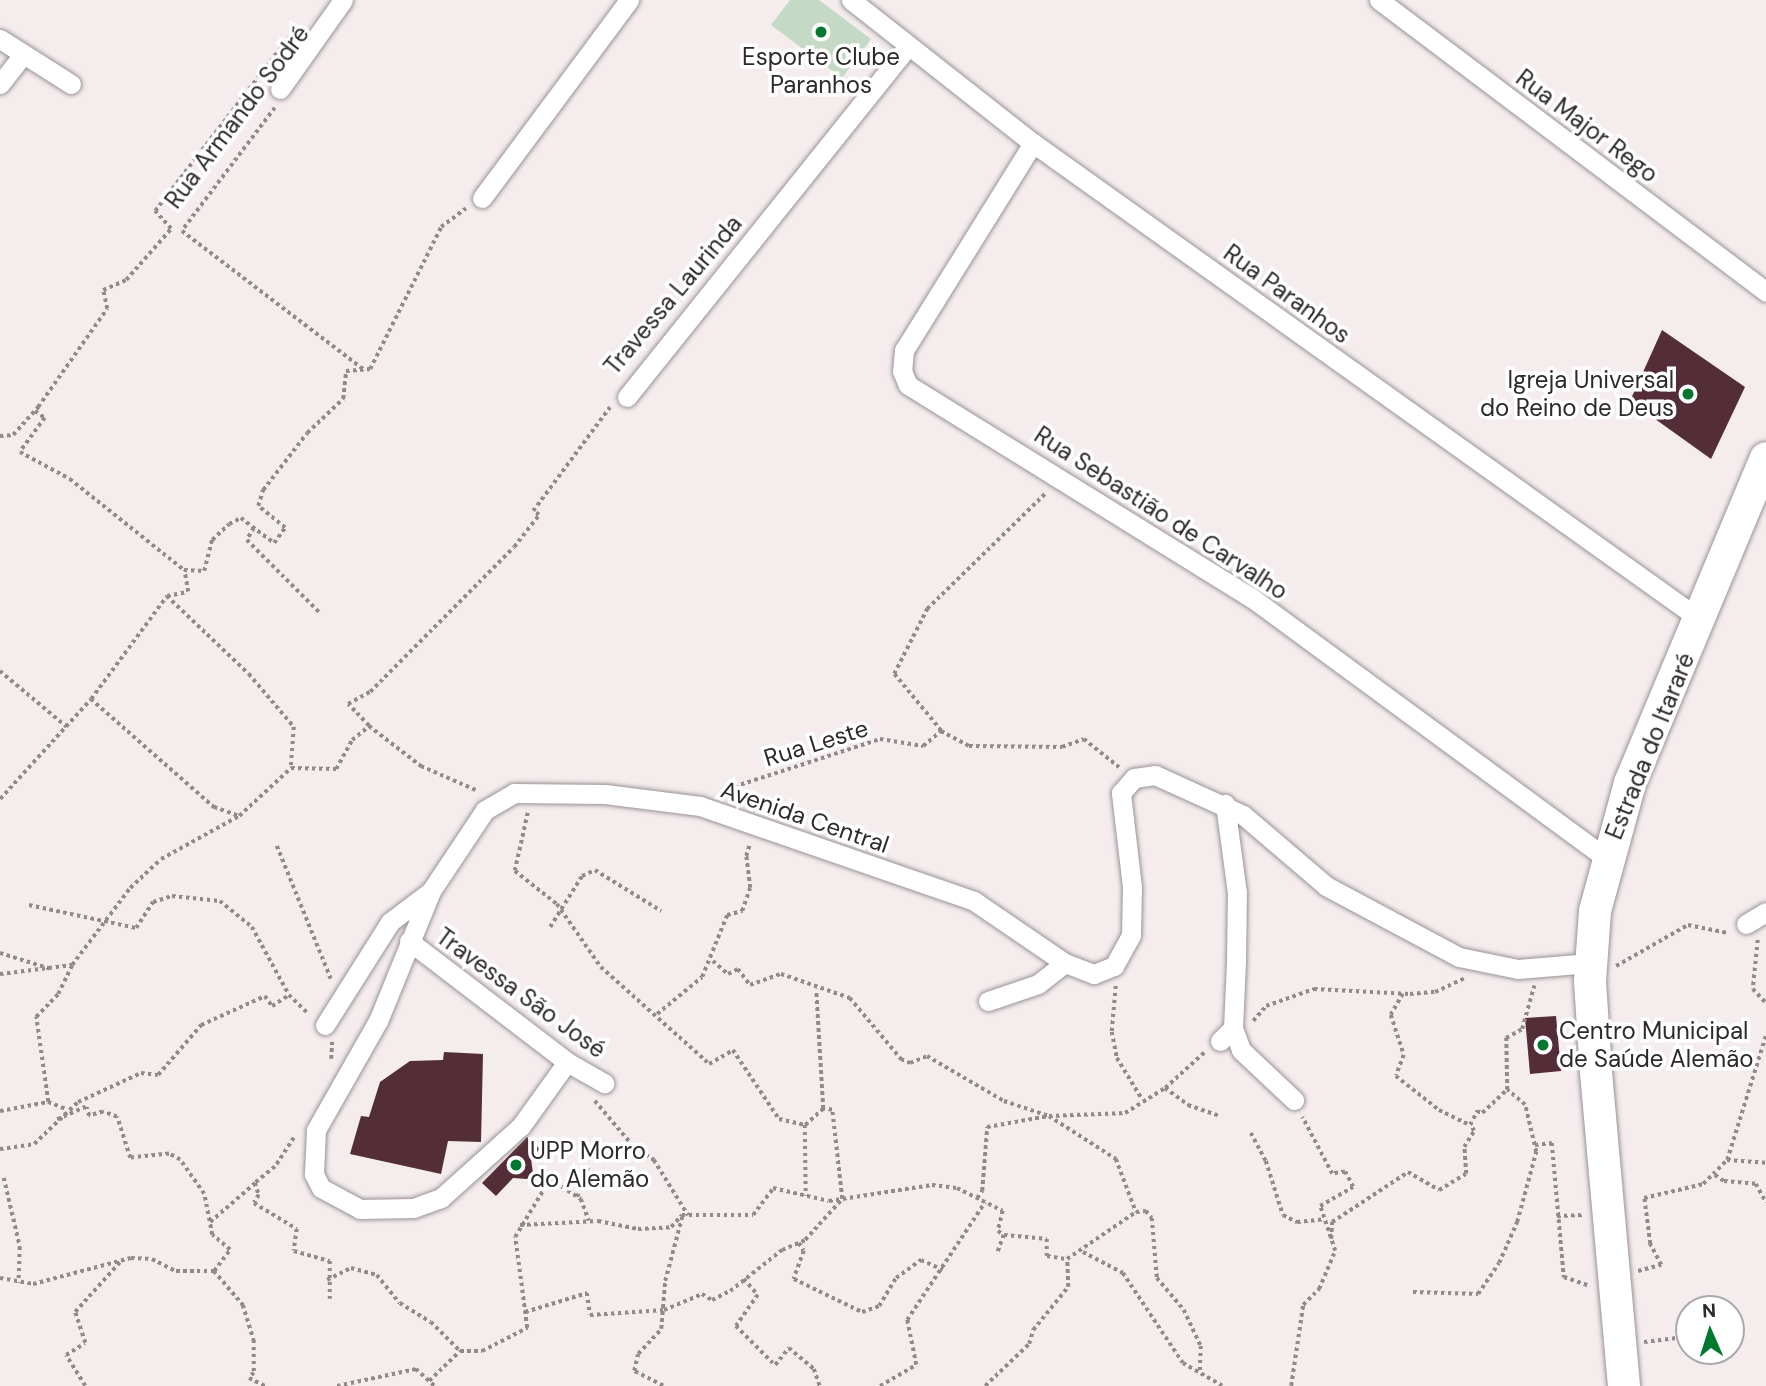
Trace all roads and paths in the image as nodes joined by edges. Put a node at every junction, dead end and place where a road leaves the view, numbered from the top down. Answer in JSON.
{"nodes":[{"id":1,"x":343,"y":0,"type":"edge"},
{"id":2,"x":629,"y":0,"type":"edge"},
{"id":3,"x":851,"y":0,"type":"edge"},
{"id":4,"x":1379,"y":0,"type":"edge"},
{"id":5,"x":300,"y":22,"type":"dead end"},
{"id":6,"x":0,"y":39,"type":"edge"},
{"id":7,"x":908,"y":46,"type":"junction"},
{"id":8,"x":23,"y":55,"type":"junction"},
{"id":9,"x":0,"y":84,"type":"edge"},
{"id":10,"x":71,"y":84,"type":"dead end"},
{"id":11,"x":280,"y":95,"type":"joint"},
{"id":12,"x":1033,"y":143,"type":"junction"},
{"id":13,"x":482,"y":198,"type":"joint"},
{"id":14,"x":1766,"y":292,"type":"edge"},
{"id":15,"x":363,"y":369,"type":"junction"},
{"id":16,"x":626,"y":397,"type":"joint"},
{"id":17,"x":35,"y":411,"type":"junction"},
{"id":18,"x":0,"y":436,"type":"edge"},
{"id":19,"x":1766,"y":458,"type":"edge"},
{"id":20,"x":1061,"y":476,"type":"junction"},
{"id":21,"x":1766,"y":503,"type":"edge"},
{"id":22,"x":254,"y":528,"type":"junction"},
{"id":23,"x":1733,"y":531,"type":"junction"},
{"id":24,"x":184,"y":570,"type":"junction"},
{"id":25,"x":167,"y":596,"type":"junction"},
{"id":26,"x":321,"y":614,"type":"dead end"},
{"id":27,"x":1701,"y":620,"type":"junction"},
{"id":28,"x":0,"y":671,"type":"edge"},
{"id":29,"x":91,"y":699,"type":"junction"},
{"id":30,"x":369,"y":726,"type":"junction"},
{"id":31,"x":67,"y":727,"type":"junction"},
{"id":32,"x":941,"y":731,"type":"junction"},
{"id":33,"x":291,"y":768,"type":"junction"},
{"id":34,"x":1134,"y":778,"type":"junction"},
{"id":35,"x":534,"y":791,"type":"junction"},
{"id":36,"x":0,"y":799,"type":"edge"},
{"id":37,"x":499,"y":799,"type":"junction"},
{"id":38,"x":1224,"y":804,"type":"junction"},
{"id":39,"x":700,"y":806,"type":"junction"},
{"id":40,"x":239,"y":816,"type":"junction"},
{"id":41,"x":757,"y":825,"type":"junction"},
{"id":42,"x":277,"y":846,"type":"dead end"},
{"id":43,"x":1606,"y":858,"type":"junction"},
{"id":44,"x":430,"y":891,"type":"junction"},
{"id":45,"x":29,"y":905,"type":"dead end"},
{"id":46,"x":561,"y":910,"type":"junction"},
{"id":47,"x":660,"y":911,"type":"dead end"},
{"id":48,"x":1766,"y":912,"type":"edge"},
{"id":49,"x":107,"y":919,"type":"junction"},
{"id":50,"x":1746,"y":925,"type":"junction"},
{"id":51,"x":550,"y":927,"type":"dead end"},
{"id":52,"x":409,"y":942,"type":"junction"},
{"id":53,"x":0,"y":953,"type":"edge"},
{"id":54,"x":713,"y":961,"type":"junction"},
{"id":55,"x":1065,"y":963,"type":"junction"},
{"id":56,"x":1479,"y":964,"type":"junction"},
{"id":57,"x":72,"y":965,"type":"junction"},
{"id":58,"x":1114,"y":966,"type":"junction"},
{"id":59,"x":1537,"y":969,"type":"junction"},
{"id":60,"x":53,"y":970,"type":"junction"},
{"id":61,"x":1590,"y":972,"type":"junction"},
{"id":62,"x":0,"y":974,"type":"edge"},
{"id":63,"x":816,"y":990,"type":"junction"},
{"id":64,"x":1403,"y":994,"type":"junction"},
{"id":65,"x":289,"y":995,"type":"junction"},
{"id":66,"x":988,"y":1001,"type":"dead end"},
{"id":67,"x":341,"y":1003,"type":"junction"},
{"id":68,"x":1766,"y":1003,"type":"edge"},
{"id":69,"x":657,"y":1014,"type":"junction"},
{"id":70,"x":325,"y":1025,"type":"joint"},
{"id":71,"x":1766,"y":1035,"type":"edge"},
{"id":72,"x":1229,"y":1037,"type":"junction"},
{"id":73,"x":573,"y":1065,"type":"junction"},
{"id":74,"x":604,"y":1083,"type":"dead end"},
{"id":75,"x":1165,"y":1088,"type":"junction"},
{"id":76,"x":1507,"y":1090,"type":"junction"},
{"id":77,"x":1142,"y":1099,"type":"junction"},
{"id":78,"x":1294,"y":1100,"type":"joint"},
{"id":79,"x":48,"y":1102,"type":"junction"},
{"id":80,"x":824,"y":1109,"type":"junction"},
{"id":81,"x":66,"y":1110,"type":"junction"},
{"id":82,"x":0,"y":1111,"type":"edge"},
{"id":83,"x":1049,"y":1116,"type":"junction"},
{"id":84,"x":1220,"y":1116,"type":"dead end"},
{"id":85,"x":55,"y":1121,"type":"junction"},
{"id":86,"x":805,"y":1125,"type":"junction"},
{"id":87,"x":1470,"y":1125,"type":"junction"},
{"id":88,"x":1251,"y":1133,"type":"dead end"},
{"id":89,"x":295,"y":1136,"type":"dead end"},
{"id":90,"x":1535,"y":1145,"type":"junction"},
{"id":91,"x":0,"y":1149,"type":"edge"},
{"id":92,"x":1727,"y":1160,"type":"junction"},
{"id":93,"x":1766,"y":1163,"type":"edge"},
{"id":94,"x":589,"y":1164,"type":"dead end"},
{"id":95,"x":1715,"y":1174,"type":"junction"},
{"id":96,"x":4,"y":1178,"type":"dead end"},
{"id":97,"x":255,"y":1183,"type":"junction"},
{"id":98,"x":806,"y":1196,"type":"junction"},
{"id":99,"x":577,"y":1197,"type":"junction"},
{"id":100,"x":977,"y":1198,"type":"junction"},
{"id":101,"x":842,"y":1199,"type":"junction"},
{"id":102,"x":985,"y":1202,"type":"junction"},
{"id":103,"x":1766,"y":1202,"type":"edge"},
{"id":104,"x":1136,"y":1212,"type":"junction"},
{"id":105,"x":682,"y":1215,"type":"junction"},
{"id":106,"x":688,"y":1215,"type":"junction"},
{"id":107,"x":1324,"y":1219,"type":"junction"},
{"id":108,"x":589,"y":1221,"type":"junction"},
{"id":109,"x":209,"y":1222,"type":"junction"},
{"id":110,"x":520,"y":1225,"type":"junction"},
{"id":111,"x":1004,"y":1235,"type":"junction"},
{"id":112,"x":1331,"y":1239,"type":"junction"},
{"id":113,"x":799,"y":1243,"type":"junction"},
{"id":114,"x":1083,"y":1252,"type":"junction"},
{"id":115,"x":997,"y":1254,"type":"dead end"},
{"id":116,"x":1657,"y":1255,"type":"dead end"},
{"id":117,"x":1067,"y":1259,"type":"junction"},
{"id":118,"x":122,"y":1260,"type":"junction"},
{"id":119,"x":214,"y":1271,"type":"junction"},
{"id":120,"x":944,"y":1271,"type":"junction"},
{"id":121,"x":1564,"y":1277,"type":"dead end"},
{"id":122,"x":0,"y":1278,"type":"edge"},
{"id":123,"x":743,"y":1278,"type":"junction"},
{"id":124,"x":327,"y":1280,"type":"junction"},
{"id":125,"x":19,"y":1283,"type":"junction"},
{"id":126,"x":1413,"y":1292,"type":"dead end"},
{"id":127,"x":330,"y":1299,"type":"dead end"},
{"id":128,"x":664,"y":1310,"type":"junction"},
{"id":129,"x":525,"y":1312,"type":"junction"},
{"id":130,"x":1675,"y":1338,"type":"edge"},
{"id":131,"x":1621,"y":1345,"type":"junction"},
{"id":132,"x":460,"y":1351,"type":"junction"},
{"id":133,"x":1200,"y":1374,"type":"junction"},
{"id":134,"x":429,"y":1381,"type":"junction"},
{"id":135,"x":85,"y":1386,"type":"edge"},
{"id":136,"x":265,"y":1386,"type":"edge"},
{"id":137,"x":337,"y":1386,"type":"edge"},
{"id":138,"x":435,"y":1386,"type":"edge"},
{"id":139,"x":663,"y":1386,"type":"edge"},
{"id":140,"x":820,"y":1386,"type":"edge"},
{"id":141,"x":880,"y":1386,"type":"edge"},
{"id":142,"x":985,"y":1386,"type":"edge"},
{"id":143,"x":1223,"y":1386,"type":"edge"},
{"id":144,"x":1291,"y":1386,"type":"edge"},
{"id":145,"x":1625,"y":1386,"type":"edge"}],
"edges":[{"from":1,"to":11,"type":"street","name":"Rua Armando Sodré"},
{"from":2,"to":13,"type":"street"},
{"from":3,"to":7,"type":"street","name":"Rua Paranhos"},
{"from":4,"to":14,"type":"street","name":"Rua Major Rego"},
{"from":5,"to":17,"type":"path","name":"Rua Armando Sodré"},
{"from":6,"to":8,"type":"street"},
{"from":7,"to":12,"type":"street","name":"Rua Paranhos"},
{"from":7,"to":16,"type":"street","name":"Travessa Laurinda"},
{"from":8,"to":9,"type":"street"},
{"from":8,"to":10,"type":"street"},
{"from":11,"to":15,"type":"path","name":"Rua Armando Sodré"},
{"from":12,"to":20,"type":"street","name":"Rua Sebastião de Carvalho"},
{"from":12,"to":27,"type":"street","name":"Rua Paranhos"},
{"from":13,"to":15,"type":"path"},
{"from":15,"to":22,"type":"path"},
{"from":16,"to":30,"type":"path","name":"Travessa Laurinda"},
{"from":17,"to":18,"type":"path","name":"Rua Armando Sodré"},
{"from":17,"to":24,"type":"path"},
{"from":19,"to":23,"type":"main road","name":"Estrada do Itararé"},
{"from":20,"to":32,"type":"path"},
{"from":20,"to":43,"type":"street","name":"Rua Sebastião de Carvalho"},
{"from":21,"to":23,"type":"main road"},
{"from":22,"to":24,"type":"path"},
{"from":22,"to":26,"type":"path"},
{"from":23,"to":27,"type":"main road","name":"Estrada do Itararé"},
{"from":24,"to":25,"type":"path"},
{"from":25,"to":29,"type":"path"},
{"from":25,"to":33,"type":"path"},
{"from":27,"to":43,"type":"main road","name":"Estrada do Itararé"},
{"from":28,"to":31,"type":"path"},
{"from":29,"to":31,"type":"path"},
{"from":29,"to":40,"type":"path"},
{"from":30,"to":33,"type":"path"},
{"from":30,"to":37,"type":"path"},
{"from":31,"to":36,"type":"path"},
{"from":32,"to":34,"type":"path"},
{"from":32,"to":39,"type":"path","name":"Rua Leste"},
{"from":33,"to":40,"type":"path"},
{"from":34,"to":38,"type":"street"},
{"from":34,"to":58,"type":"street"},
{"from":35,"to":37,"type":"street","name":"Avenida Central"},
{"from":35,"to":39,"type":"street","name":"Avenida Central"},
{"from":35,"to":46,"type":"path"},
{"from":37,"to":44,"type":"street"},
{"from":38,"to":56,"type":"street"},
{"from":38,"to":72,"type":"street"},
{"from":39,"to":41,"type":"street","name":"Avenida Central"},
{"from":40,"to":49,"type":"path"},
{"from":41,"to":54,"type":"path"},
{"from":41,"to":55,"type":"street","name":"Avenida Central"},
{"from":42,"to":67,"type":"path"},
{"from":43,"to":61,"type":"main road","name":"Estrada do Itararé"},
{"from":44,"to":52,"type":"street"},
{"from":44,"to":67,"type":"street"},
{"from":45,"to":49,"type":"path"},
{"from":46,"to":47,"type":"path"},
{"from":46,"to":51,"type":"path"},
{"from":46,"to":69,"type":"path"},
{"from":48,"to":50,"type":"street"},
{"from":49,"to":57,"type":"path"},
{"from":49,"to":65,"type":"path"},
{"from":50,"to":61,"type":"path"},
{"from":50,"to":68,"type":"path"},
{"from":52,"to":73,"type":"street","name":"Travessa São José"},
{"from":52,"to":73,"type":"street"},
{"from":53,"to":60,"type":"path"},
{"from":54,"to":63,"type":"path"},
{"from":54,"to":69,"type":"path"},
{"from":55,"to":58,"type":"street","name":"Avenida Central"},
{"from":55,"to":66,"type":"street"},
{"from":56,"to":59,"type":"street"},
{"from":56,"to":64,"type":"path"},
{"from":57,"to":60,"type":"path"},
{"from":57,"to":79,"type":"path"},
{"from":58,"to":77,"type":"path"},
{"from":59,"to":61,"type":"street"},
{"from":59,"to":76,"type":"path"},
{"from":60,"to":62,"type":"path"},
{"from":61,"to":131,"type":"main road","name":"Estrada do Itararé"},
{"from":63,"to":80,"type":"path"},
{"from":63,"to":83,"type":"path"},
{"from":64,"to":72,"type":"path"},
{"from":64,"to":87,"type":"path"},
{"from":65,"to":70,"type":"path"},
{"from":65,"to":81,"type":"path"},
{"from":67,"to":70,"type":"street"},
{"from":69,"to":86,"type":"path"},
{"from":71,"to":92,"type":"path"},
{"from":72,"to":75,"type":"path"},
{"from":72,"to":78,"type":"street"},
{"from":73,"to":74,"type":"street","name":"Travessa São José"},
{"from":73,"to":106,"type":"path"},
{"from":75,"to":77,"type":"path"},
{"from":75,"to":84,"type":"path"},
{"from":76,"to":87,"type":"path"},
{"from":76,"to":90,"type":"path"},
{"from":77,"to":83,"type":"path"},
{"from":78,"to":107,"type":"path"},
{"from":79,"to":81,"type":"path"},
{"from":79,"to":82,"type":"path"},
{"from":80,"to":86,"type":"path"},
{"from":80,"to":101,"type":"path"},
{"from":81,"to":85,"type":"path"},
{"from":83,"to":100,"type":"path"},
{"from":83,"to":104,"type":"path"},
{"from":85,"to":91,"type":"path"},
{"from":85,"to":109,"type":"path"},
{"from":86,"to":98,"type":"path"},
{"from":87,"to":112,"type":"path"},
{"from":88,"to":107,"type":"path"},
{"from":89,"to":97,"type":"path"},
{"from":90,"to":121,"type":"path"},
{"from":90,"to":126,"type":"path"},
{"from":92,"to":93,"type":"path"},
{"from":92,"to":95,"type":"path"},
{"from":94,"to":99,"type":"path"},
{"from":95,"to":103,"type":"path"},
{"from":95,"to":116,"type":"path"},
{"from":96,"to":125,"type":"path"},
{"from":97,"to":109,"type":"path"},
{"from":97,"to":124,"type":"path"},
{"from":98,"to":101,"type":"path"},
{"from":98,"to":106,"type":"path"},
{"from":99,"to":108,"type":"path"},
{"from":99,"to":110,"type":"path"},
{"from":100,"to":101,"type":"path"},
{"from":100,"to":102,"type":"path"},
{"from":101,"to":113,"type":"path"},
{"from":102,"to":111,"type":"path"},
{"from":102,"to":120,"type":"path"},
{"from":104,"to":114,"type":"path"},
{"from":104,"to":133,"type":"path"},
{"from":105,"to":106,"type":"path"},
{"from":105,"to":108,"type":"path"},
{"from":105,"to":128,"type":"path"},
{"from":107,"to":112,"type":"path"},
{"from":108,"to":110,"type":"path"},
{"from":109,"to":119,"type":"path"},
{"from":110,"to":129,"type":"path"},
{"from":111,"to":115,"type":"path"},
{"from":111,"to":117,"type":"path"},
{"from":112,"to":144,"type":"path"},
{"from":113,"to":120,"type":"path"},
{"from":113,"to":123,"type":"path"},
{"from":114,"to":117,"type":"path"},
{"from":114,"to":133,"type":"path"},
{"from":117,"to":142,"type":"path"},
{"from":118,"to":119,"type":"path"},
{"from":118,"to":125,"type":"path"},
{"from":118,"to":135,"type":"path"},
{"from":119,"to":136,"type":"path"},
{"from":120,"to":141,"type":"path"},
{"from":122,"to":125,"type":"path"},
{"from":123,"to":128,"type":"path"},
{"from":123,"to":140,"type":"path"},
{"from":124,"to":127,"type":"path"},
{"from":124,"to":132,"type":"path"},
{"from":128,"to":129,"type":"path"},
{"from":128,"to":139,"type":"path"},
{"from":129,"to":132,"type":"path"},
{"from":130,"to":131,"type":"path"},
{"from":131,"to":145,"type":"main road","name":"Estrada do Itararé"},
{"from":132,"to":134,"type":"path"},
{"from":133,"to":143,"type":"path"},
{"from":134,"to":137,"type":"path"},
{"from":134,"to":138,"type":"path"}]}
